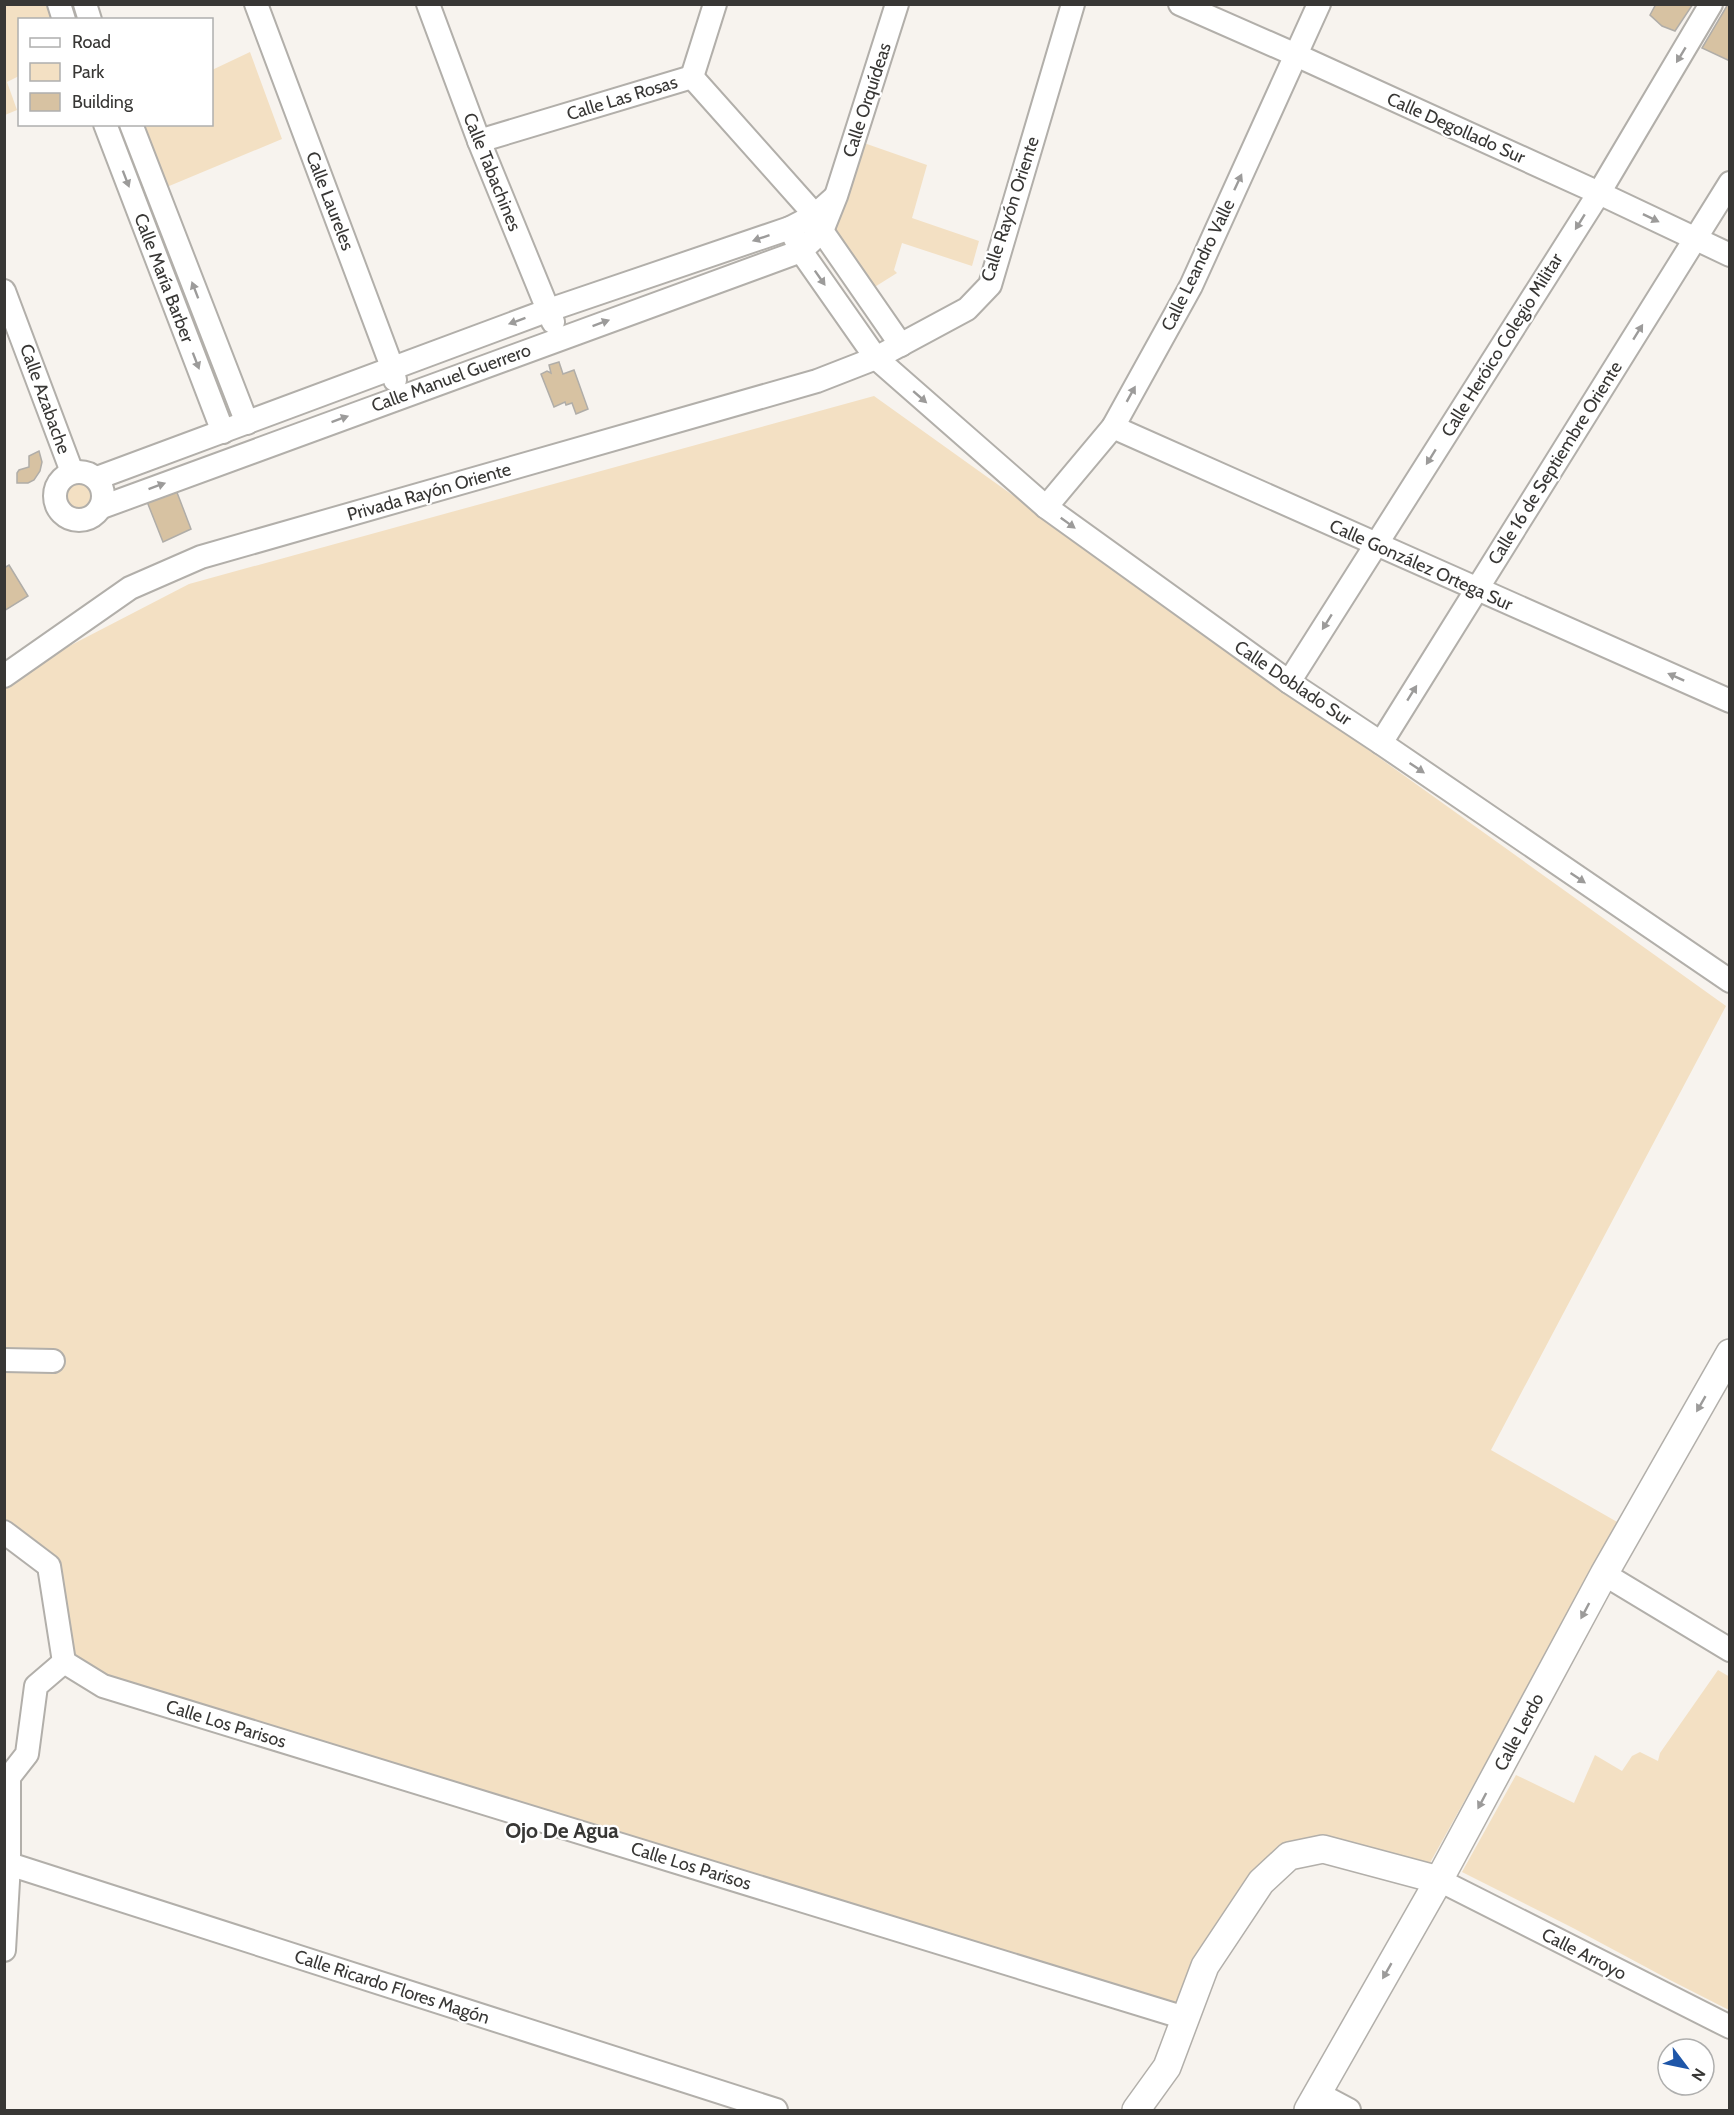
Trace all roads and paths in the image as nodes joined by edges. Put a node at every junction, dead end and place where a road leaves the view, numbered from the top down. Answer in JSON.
{"nodes":[{"id":1,"x":256,"y":4,"type":"edge"},
{"id":2,"x":428,"y":4,"type":"edge"},
{"id":3,"x":715,"y":4,"type":"edge"},
{"id":4,"x":897,"y":4,"type":"edge"},
{"id":5,"x":1073,"y":4,"type":"edge"},
{"id":6,"x":1179,"y":4,"type":"edge"},
{"id":7,"x":1319,"y":4,"type":"edge"},
{"id":8,"x":1711,"y":4,"type":"edge"},
{"id":9,"x":1296,"y":55,"type":"junction"},
{"id":10,"x":692,"y":77,"type":"junction"},
{"id":11,"x":106,"y":126,"type":"edge"},
{"id":12,"x":132,"y":126,"type":"edge"},
{"id":13,"x":479,"y":141,"type":"junction"},
{"id":14,"x":1730,"y":183,"type":"edge"},
{"id":15,"x":1599,"y":193,"type":"junction"},
{"id":16,"x":819,"y":223,"type":"junction"},
{"id":17,"x":790,"y":228,"type":"junction"},
{"id":18,"x":1696,"y":240,"type":"junction"},
{"id":19,"x":801,"y":250,"type":"junction"},
{"id":20,"x":1730,"y":255,"type":"edge"},
{"id":21,"x":4,"y":291,"type":"edge"},
{"id":22,"x":549,"y":310,"type":"junction"},
{"id":23,"x":558,"y":338,"type":"junction"},
{"id":24,"x":901,"y":345,"type":"junction"},
{"id":25,"x":876,"y":358,"type":"junction"},
{"id":26,"x":392,"y":367,"type":"junction"},
{"id":27,"x":398,"y":398,"type":"junction"},
{"id":28,"x":247,"y":423,"type":"junction"},
{"id":29,"x":1113,"y":427,"type":"junction"},
{"id":30,"x":223,"y":432,"type":"junction"},
{"id":31,"x":72,"y":472,"type":"junction"},
{"id":32,"x":97,"y":478,"type":"junction"},
{"id":33,"x":102,"y":507,"type":"junction"},
{"id":34,"x":1046,"y":507,"type":"junction"},
{"id":35,"x":1376,"y":545,"type":"junction"},
{"id":36,"x":1476,"y":589,"type":"junction"},
{"id":37,"x":4,"y":676,"type":"edge"},
{"id":38,"x":1289,"y":682,"type":"junction"},
{"id":39,"x":1730,"y":701,"type":"edge"},
{"id":40,"x":1381,"y":743,"type":"junction"},
{"id":41,"x":1730,"y":981,"type":"edge"},
{"id":42,"x":1730,"y":1353,"type":"edge"},
{"id":43,"x":4,"y":1360,"type":"edge"},
{"id":44,"x":52,"y":1361,"type":"dead end"},
{"id":45,"x":4,"y":1532,"type":"edge"},
{"id":46,"x":1604,"y":1575,"type":"junction"},
{"id":47,"x":1730,"y":1650,"type":"edge"},
{"id":48,"x":64,"y":1662,"type":"junction"},
{"id":49,"x":4,"y":1750,"type":"edge"},
{"id":50,"x":9,"y":1777,"type":"junction"},
{"id":51,"x":7,"y":1840,"type":"edge"},
{"id":52,"x":9,"y":1863,"type":"junction"},
{"id":53,"x":1439,"y":1880,"type":"junction"},
{"id":54,"x":4,"y":1950,"type":"edge"},
{"id":55,"x":1185,"y":2018,"type":"junction"},
{"id":56,"x":1730,"y":2027,"type":"edge"},
{"id":57,"x":1312,"y":2102,"type":"edge"},
{"id":58,"x":776,"y":2110,"type":"edge"},
{"id":59,"x":1136,"y":2110,"type":"edge"},
{"id":60,"x":1349,"y":2110,"type":"edge"}],
"edges":[{"from":1,"to":26,"type":"street","name":"Calle Laureles"},
{"from":2,"to":13,"type":"street","name":"Calle Tabachines"},
{"from":3,"to":10,"type":"street","name":"Calle Las Rosas"},
{"from":4,"to":16,"type":"street","name":"Calle Orquídeas"},
{"from":5,"to":24,"type":"street","name":"Calle Rayón Oriente"},
{"from":6,"to":9,"type":"street","name":"Calle Degollado Sur"},
{"from":7,"to":9,"type":"street","name":"Calle Leandro Valle"},
{"from":8,"to":15,"type":"street","name":"Calle Heróico Colegio Militar","one_way":true},
{"from":9,"to":15,"type":"street","name":"Calle Degollado Sur"},
{"from":29,"to":9,"type":"street","name":"Calle Leandro Valle","one_way":true},
{"from":10,"to":13,"type":"street","name":"Calle Las Rosas"},
{"from":10,"to":16,"type":"street"},
{"from":11,"to":30,"type":"street","name":"Calle María Barber","one_way":true},
{"from":28,"to":12,"type":"street","name":"Calle María Barber","one_way":true},
{"from":13,"to":22,"type":"street","name":"Calle Tabachines"},
{"from":14,"to":18,"type":"street","name":"Calle 16 de Septiembre Oriente"},
{"from":15,"to":18,"type":"street","name":"Calle Degollado Sur","one_way":true},
{"from":15,"to":35,"type":"street","name":"Calle Heróico Colegio Militar","one_way":true},
{"from":16,"to":17,"type":"street","name":"Calle Manuel Guerrero"},
{"from":16,"to":19,"type":"street","name":"Calle Manuel Guerrero"},
{"from":16,"to":24,"type":"street"},
{"from":17,"to":19,"type":"street"},
{"from":17,"to":22,"type":"street","name":"Calle Manuel Guerrero","one_way":true},
{"from":18,"to":20,"type":"street","name":"Calle Degollado Sur"},
{"from":36,"to":18,"type":"street","name":"Calle 16 de Septiembre Oriente","one_way":true},
{"from":23,"to":19,"type":"street","name":"Calle Manuel Guerrero","one_way":true},
{"from":19,"to":25,"type":"street","one_way":true},
{"from":21,"to":31,"type":"street","name":"Calle Azabache"},
{"from":22,"to":23,"type":"street","name":"Calle Tabachines"},
{"from":22,"to":26,"type":"street","name":"Calle Manuel Guerrero","one_way":true},
{"from":23,"to":27,"type":"street","name":"Calle Manuel Guerrero"},
{"from":24,"to":25,"type":"street","name":"Calle Rayón Oriente"},
{"from":25,"to":34,"type":"street","name":"Calle Doblado Sur","one_way":true},
{"from":25,"to":37,"type":"street","name":"Privada Rayón Oriente"},
{"from":26,"to":27,"type":"street","name":"Calle Laureles"},
{"from":26,"to":28,"type":"street","name":"Calle Manuel Guerrero"},
{"from":33,"to":27,"type":"street","name":"Calle Manuel Guerrero","one_way":true},
{"from":28,"to":30,"type":"street","name":"Calle Manuel Guerrero"},
{"from":29,"to":34,"type":"street","name":"Calle Leandro Valle"},
{"from":29,"to":35,"type":"street","name":"Calle González Ortega Sur"},
{"from":30,"to":32,"type":"street","name":"Calle Manuel Guerrero"},
{"from":31,"to":32,"type":"street"},
{"from":31,"to":33,"type":"street"},
{"from":32,"to":33,"type":"street"},
{"from":34,"to":38,"type":"street","name":"Calle Doblado Sur","one_way":true},
{"from":35,"to":36,"type":"street","name":"Calle González Ortega Sur"},
{"from":35,"to":38,"type":"street","name":"Calle Heróico Colegio Militar","one_way":true},
{"from":39,"to":36,"type":"street","name":"Calle González Ortega Sur","one_way":true},
{"from":40,"to":36,"type":"street","name":"Calle 16 de Septiembre Oriente","one_way":true},
{"from":38,"to":40,"type":"street","name":"Calle Doblado Sur"},
{"from":40,"to":41,"type":"street","name":"Calle Doblado Sur","one_way":true},
{"from":42,"to":46,"type":"street","name":"Calle Lerdo","one_way":true},
{"from":43,"to":44,"type":"street"},
{"from":45,"to":48,"type":"street"},
{"from":46,"to":47,"type":"street"},
{"from":46,"to":53,"type":"street","name":"Calle Lerdo","one_way":true},
{"from":48,"to":50,"type":"street"},
{"from":48,"to":55,"type":"street","name":"Calle Los Parisos"},
{"from":49,"to":50,"type":"street"},
{"from":50,"to":51,"type":"street"},
{"from":51,"to":52,"type":"street"},
{"from":52,"to":54,"type":"street"},
{"from":52,"to":58,"type":"street","name":"Calle Ricardo Flores Magón"},
{"from":53,"to":55,"type":"street"},
{"from":53,"to":56,"type":"street","name":"Calle Arroyo"},
{"from":53,"to":57,"type":"street","name":"Calle Lerdo","one_way":true},
{"from":55,"to":59,"type":"street"},
{"from":57,"to":60,"type":"street"}]}
